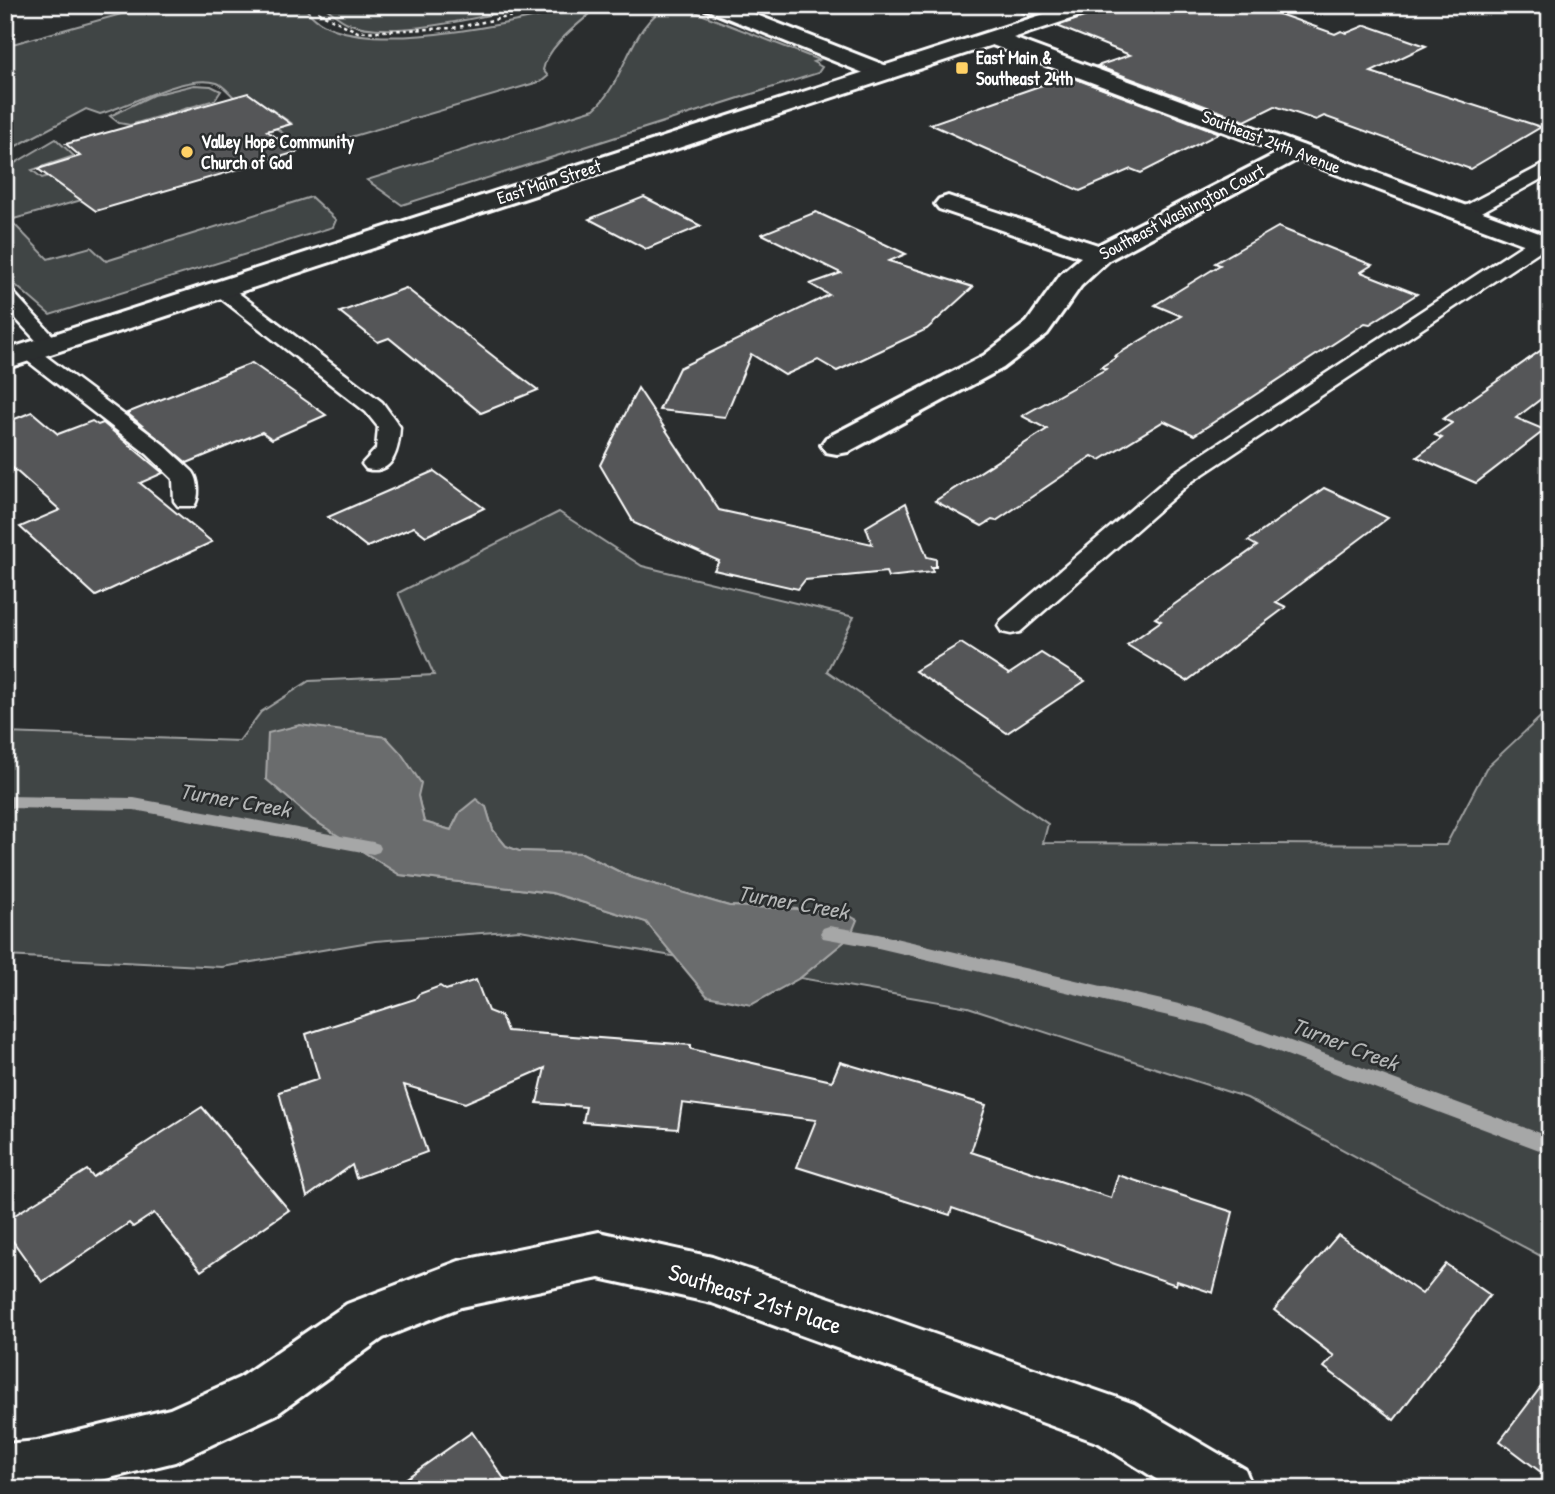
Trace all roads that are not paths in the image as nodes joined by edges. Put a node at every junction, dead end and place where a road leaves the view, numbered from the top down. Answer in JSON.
{"nodes":[{"id":1,"x":712,"y":5,"type":"edge"},
{"id":2,"x":1094,"y":5,"type":"edge"},
{"id":3,"x":992,"y":37,"type":"junction"},
{"id":4,"x":884,"y":73,"type":"junction"},
{"id":5,"x":1295,"y":151,"type":"junction"},
{"id":6,"x":1550,"y":166,"type":"edge"},
{"id":7,"x":948,"y":204,"type":"dead end"},
{"id":8,"x":1464,"y":214,"type":"junction"},
{"id":9,"x":1545,"y":244,"type":"edge"},
{"id":10,"x":1100,"y":254,"type":"junction"},
{"id":11,"x":221,"y":289,"type":"junction"},
{"id":12,"x":5,"y":295,"type":"edge"},
{"id":13,"x":28,"y":352,"type":"edge"},
{"id":14,"x":837,"y":444,"type":"dead end"},
{"id":15,"x":374,"y":464,"type":"dead end"},
{"id":16,"x":186,"y":501,"type":"dead end"},
{"id":17,"x":1012,"y":626,"type":"dead end"},
{"id":18,"x":5,"y":1472,"type":"edge"},
{"id":19,"x":1225,"y":1489,"type":"edge"}],
"edges":[{"from":1,"to":4,"type":"street"},
{"from":2,"to":3,"type":"street","name":"East Main Street"},
{"from":3,"to":4,"type":"street","name":"East Main Street"},
{"from":3,"to":5,"type":"street","name":"Southeast 24th Avenue"},
{"from":4,"to":11,"type":"street","name":"East Main Street"},
{"from":5,"to":8,"type":"street","name":"Southeast 24th Avenue"},
{"from":5,"to":10,"type":"street","name":"Southeast Washington Court"},
{"from":6,"to":8,"type":"lane"},
{"from":7,"to":10,"type":"street"},
{"from":8,"to":9,"type":"street","name":"Southeast 24th Avenue"},
{"from":9,"to":17,"type":"lane"},
{"from":10,"to":14,"type":"street","name":"Southeast Washington Court"},
{"from":11,"to":13,"type":"street","name":"East Main Street"},
{"from":11,"to":15,"type":"lane"},
{"from":12,"to":13,"type":"lane"},
{"from":13,"to":16,"type":"lane"},
{"from":18,"to":19,"type":"street","name":"Southeast 21st Place"}]}
